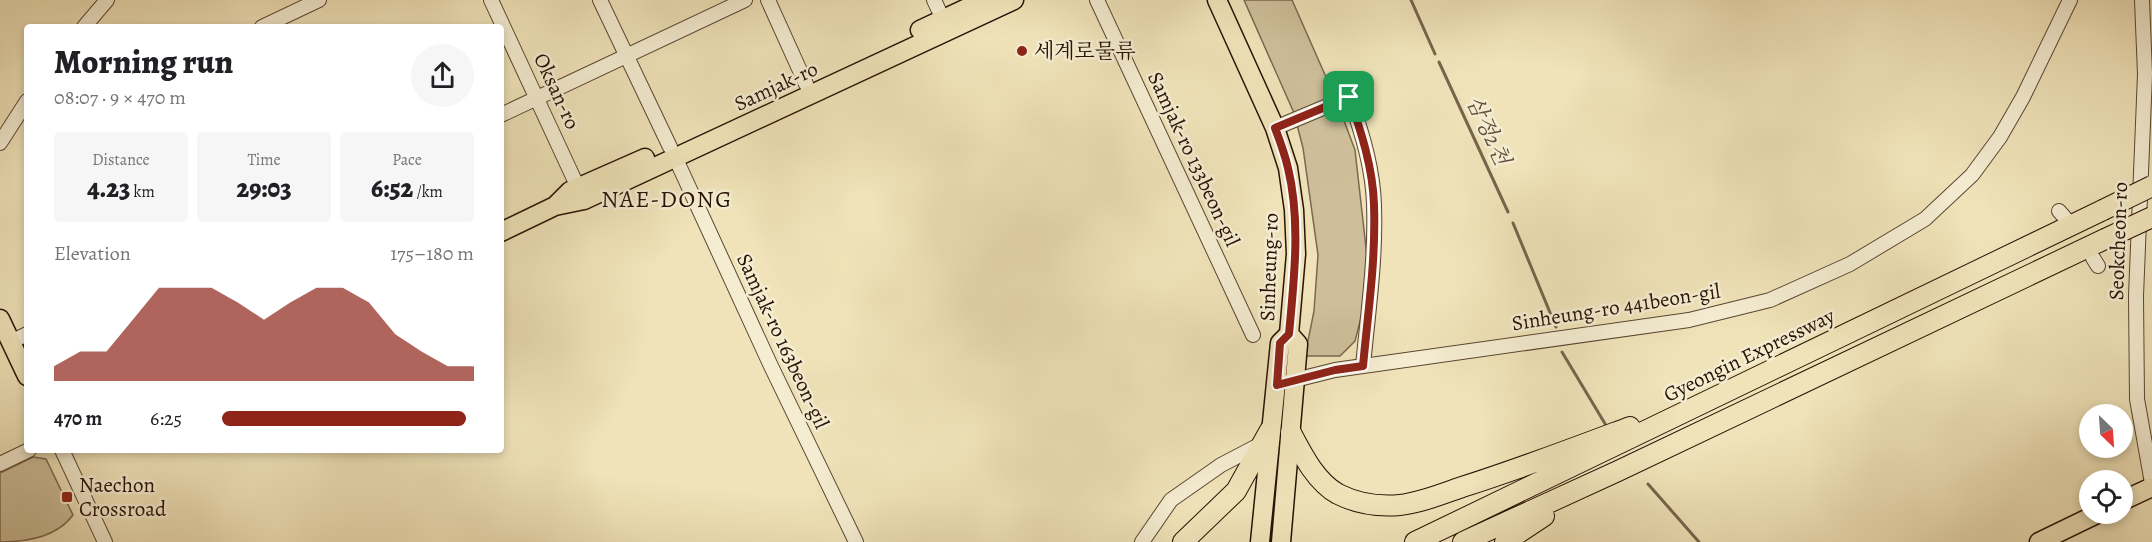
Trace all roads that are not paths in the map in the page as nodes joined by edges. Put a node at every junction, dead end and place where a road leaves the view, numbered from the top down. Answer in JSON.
{"nodes":[{"id":1,"x":107,"y":0,"type":"edge"},
{"id":2,"x":319,"y":0,"type":"edge"},
{"id":3,"x":491,"y":0,"type":"edge"},
{"id":4,"x":600,"y":0,"type":"edge"},
{"id":5,"x":745,"y":0,"type":"edge"},
{"id":6,"x":768,"y":0,"type":"edge"},
{"id":7,"x":934,"y":0,"type":"edge"},
{"id":8,"x":984,"y":0,"type":"edge"},
{"id":9,"x":1014,"y":0,"type":"edge"},
{"id":10,"x":1096,"y":0,"type":"edge"},
{"id":11,"x":1217,"y":0,"type":"edge"},
{"id":12,"x":2070,"y":0,"type":"edge"},
{"id":13,"x":2142,"y":0,"type":"edge"},
{"id":14,"x":87,"y":24,"type":"edge"},
{"id":15,"x":268,"y":24,"type":"edge"},
{"id":16,"x":502,"y":24,"type":"edge"},
{"id":17,"x":946,"y":25,"type":"junction"},
{"id":18,"x":504,"y":28,"type":"edge"},
{"id":19,"x":626,"y":57,"type":"junction"},
{"id":20,"x":806,"y":84,"type":"junction"},
{"id":21,"x":537,"y":98,"type":"junction"},
{"id":22,"x":24,"y":106,"type":"edge"},
{"id":23,"x":504,"y":114,"type":"edge"},
{"id":24,"x":1275,"y":128,"type":"junction"},
{"id":25,"x":0,"y":143,"type":"edge"},
{"id":26,"x":673,"y":152,"type":"junction"},
{"id":27,"x":2152,"y":186,"type":"edge"},
{"id":28,"x":581,"y":194,"type":"junction"},
{"id":29,"x":2152,"y":217,"type":"edge"},
{"id":30,"x":504,"y":231,"type":"edge"},
{"id":31,"x":0,"y":319,"type":"edge"},
{"id":32,"x":1289,"y":334,"type":"junction"},
{"id":33,"x":1253,"y":335,"type":"dead end"},
{"id":34,"x":19,"y":338,"type":"edge"},
{"id":35,"x":24,"y":362,"type":"edge"},
{"id":36,"x":1363,"y":366,"type":"junction"},
{"id":37,"x":1295,"y":379,"type":"junction"},
{"id":38,"x":1744,"y":383,"type":"junction"},
{"id":39,"x":1277,"y":385,"type":"junction"},
{"id":40,"x":1291,"y":433,"type":"junction"},
{"id":41,"x":1267,"y":437,"type":"junction"},
{"id":42,"x":24,"y":452,"type":"edge"},
{"id":43,"x":63,"y":453,"type":"edge"},
{"id":44,"x":0,"y":464,"type":"edge"},
{"id":45,"x":1618,"y":471,"type":"junction"},
{"id":46,"x":2152,"y":485,"type":"edge"},
{"id":47,"x":2133,"y":495,"type":"edge"},
{"id":48,"x":2079,"y":522,"type":"edge"},
{"id":49,"x":105,"y":542,"type":"edge"},
{"id":50,"x":856,"y":542,"type":"edge"},
{"id":51,"x":1142,"y":542,"type":"edge"},
{"id":52,"x":1183,"y":542,"type":"edge"},
{"id":53,"x":1260,"y":542,"type":"edge"},
{"id":54,"x":1281,"y":542,"type":"edge"},
{"id":55,"x":1415,"y":542,"type":"edge"},
{"id":56,"x":1463,"y":542,"type":"edge"},
{"id":57,"x":1505,"y":542,"type":"edge"},
{"id":58,"x":2039,"y":542,"type":"edge"}],
"edges":[{"from":1,"to":14,"type":"street"},
{"from":2,"to":15,"type":"street"},
{"from":3,"to":16,"type":"street","name":"Oksan-ro"},
{"from":4,"to":19,"type":"street","name":"Samjak-ro 163beon-gil"},
{"from":5,"to":19,"type":"street"},
{"from":6,"to":20,"type":"street"},
{"from":7,"to":17,"type":"street"},
{"from":8,"to":17,"type":"main road","name":"Samjak-ro"},
{"from":9,"to":17,"type":"main road","name":"Samjak-ro"},
{"from":10,"to":33,"type":"street","name":"Samjak-ro 133beon-gil"},
{"from":11,"to":24,"type":"main road","name":"Sinheung-ro"},
{"from":12,"to":36,"type":"street","name":"Sinheung-ro 441beon-gil"},
{"from":13,"to":46,"type":"street","name":"Seokcheon-ro"},
{"from":17,"to":20,"type":"main road","name":"Samjak-ro"},
{"from":17,"to":26,"type":"main road","name":"Samjak-ro"},
{"from":18,"to":21,"type":"street","name":"Oksan-ro"},
{"from":19,"to":21,"type":"street"},
{"from":19,"to":26,"type":"street","name":"Samjak-ro 163beon-gil"},
{"from":20,"to":26,"type":"main road","name":"Samjak-ro"},
{"from":21,"to":23,"type":"street"},
{"from":21,"to":28,"type":"street","name":"Oksan-ro"},
{"from":22,"to":25,"type":"street"},
{"from":24,"to":32,"type":"main road","name":"Sinheung-ro"},
{"from":24,"to":36,"type":"street"},
{"from":26,"to":28,"type":"main road","name":"Samjak-ro"},
{"from":26,"to":50,"type":"street","name":"Samjak-ro 163beon-gil"},
{"from":27,"to":38,"type":"highway","name":"Gyeongin Expressway","bridge":true},
{"from":28,"to":30,"type":"main road","name":"Samjak-ro"},
{"from":29,"to":45,"type":"highway","bridge":true},
{"from":31,"to":34,"type":"main road"},
{"from":32,"to":37,"type":"main road","name":"Sinheung-ro"},
{"from":32,"to":39,"type":"main road","name":"Sinheung-ro"},
{"from":34,"to":35,"type":"main road"},
{"from":36,"to":37,"type":"street","name":"Sinheung-ro 441beon-gil"},
{"from":37,"to":39,"type":"street","name":"Sinheung-ro 441beon-gil"},
{"from":37,"to":40,"type":"main road","name":"Sinheung-ro"},
{"from":38,"to":40,"type":"highway"},
{"from":38,"to":55,"type":"highway","name":"Gyeongin Expressway"},
{"from":39,"to":41,"type":"main road","name":"Sinheung-ro"},
{"from":40,"to":54,"type":"main road","name":"Sinheung-ro"},
{"from":41,"to":51,"type":"street"},
{"from":41,"to":52,"type":"highway"},
{"from":41,"to":53,"type":"main road","name":"Sinheung-ro"},
{"from":42,"to":44,"type":"street"},
{"from":43,"to":49,"type":"street"},
{"from":45,"to":56,"type":"highway"},
{"from":45,"to":57,"type":"highway"},
{"from":46,"to":47,"type":"main road"},
{"from":48,"to":58,"type":"main road"}]}
